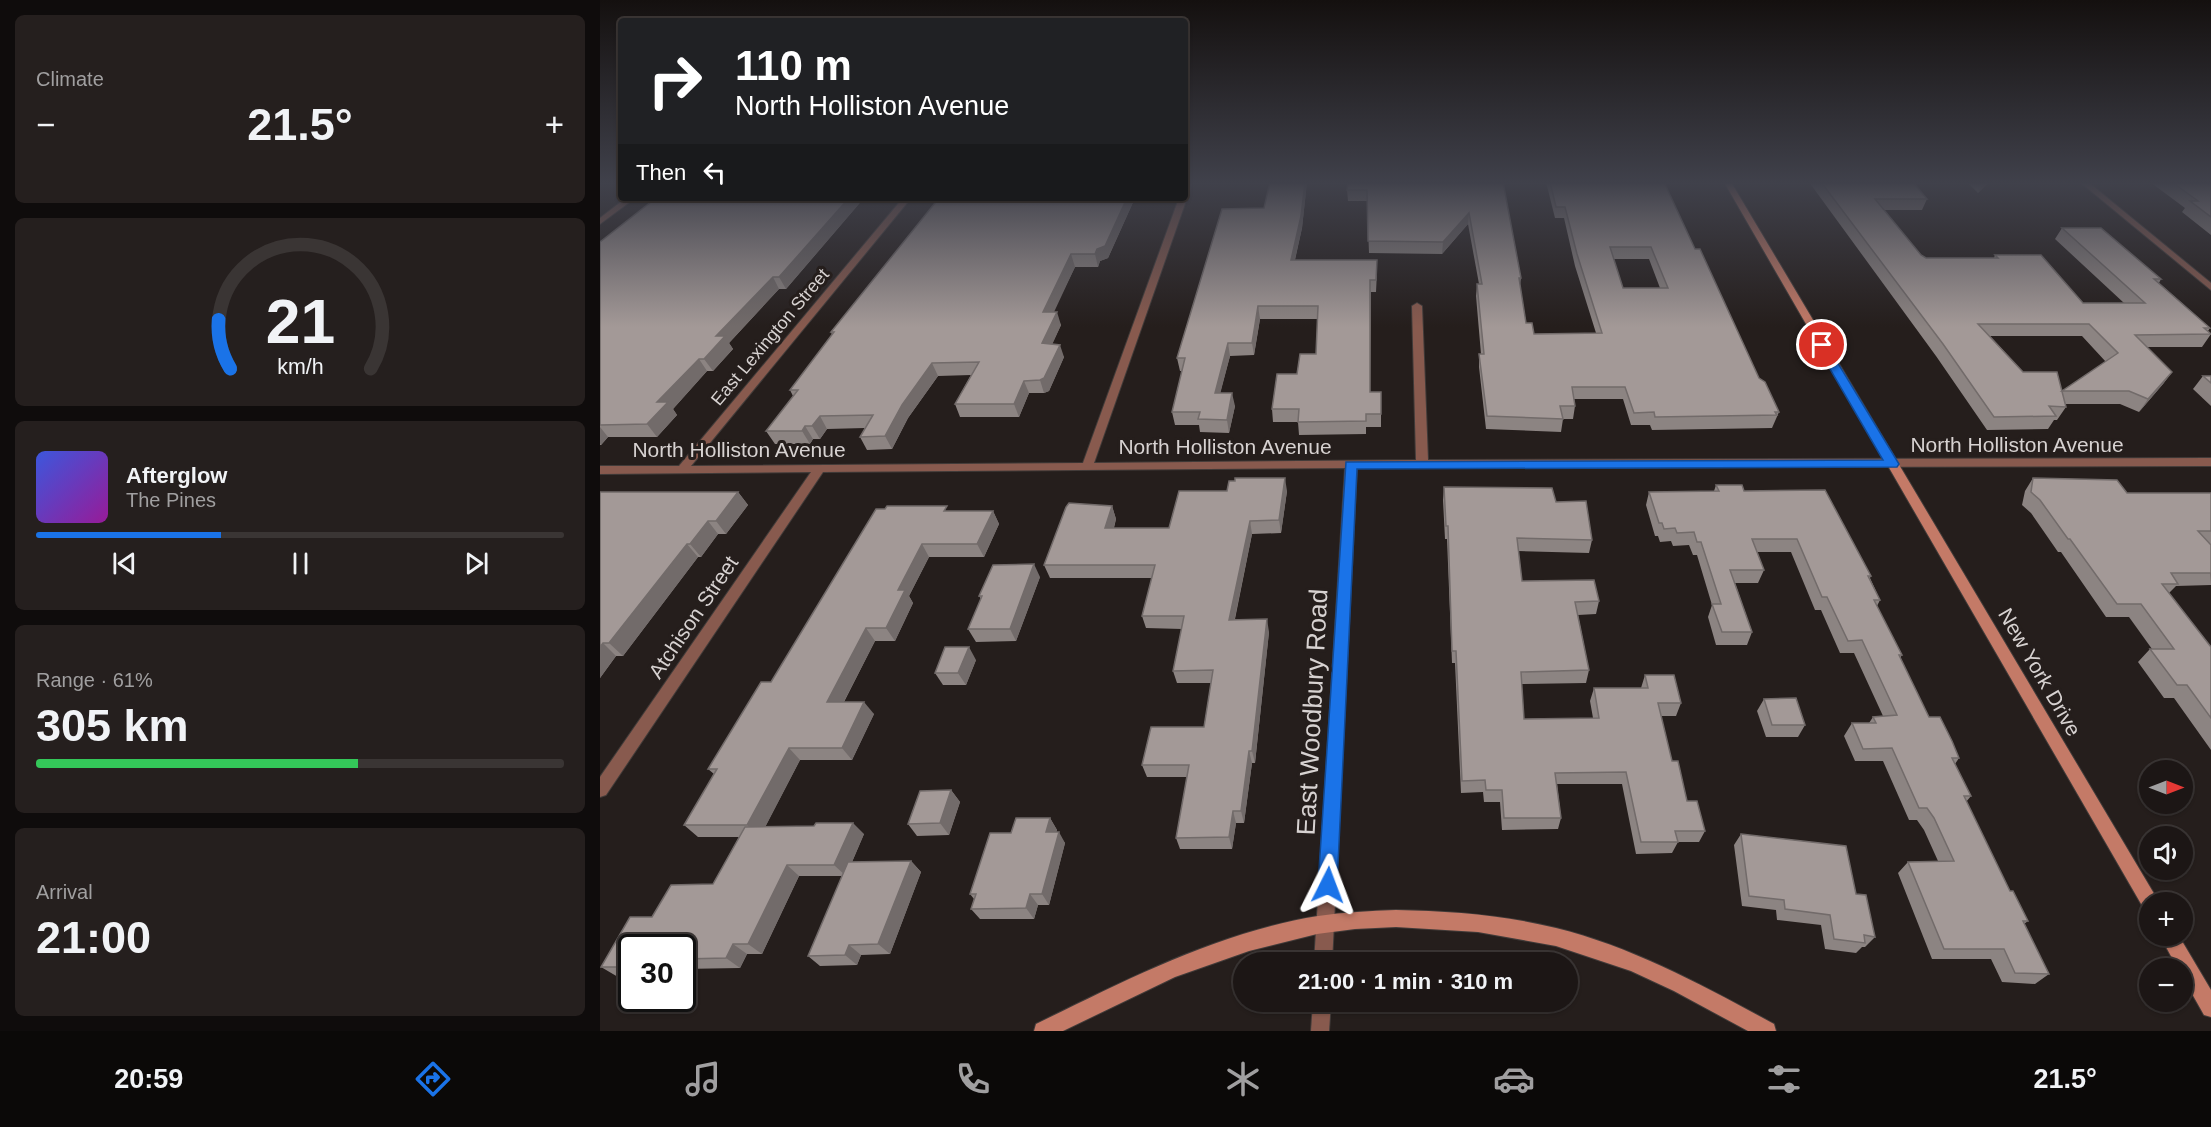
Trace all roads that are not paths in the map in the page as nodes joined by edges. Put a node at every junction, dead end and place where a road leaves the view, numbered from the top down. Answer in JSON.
{"nodes":[{"id":1,"x":880,"y":230,"type":"edge"},
{"id":2,"x":1172,"y":230,"type":"edge"},
{"id":3,"x":1754,"y":230,"type":"edge"},
{"id":4,"x":2141,"y":230,"type":"edge"},
{"id":5,"x":2211,"y":287,"type":"edge"},
{"id":6,"x":1417,"y":306,"type":"dead end"},
{"id":7,"x":2211,"y":462,"type":"edge"},
{"id":8,"x":1422,"y":464,"type":"junction"},
{"id":9,"x":1892,"y":464,"type":"junction"},
{"id":10,"x":1351,"y":465,"type":"junction"},
{"id":11,"x":1087,"y":467,"type":"junction"},
{"id":12,"x":820,"y":468,"type":"junction"},
{"id":13,"x":682,"y":469,"type":"junction"},
{"id":14,"x":600,"y":470,"type":"edge"},
{"id":15,"x":600,"y":790,"type":"edge"},
{"id":16,"x":2144,"y":892,"type":"edge"},
{"id":17,"x":1326,"y":925,"type":"junction"},
{"id":18,"x":2175,"y":946,"type":"edge"},
{"id":19,"x":1324,"y":952,"type":"edge"},
{"id":20,"x":2211,"y":1008,"type":"edge"},
{"id":21,"x":1321,"y":1012,"type":"edge"},
{"id":22,"x":1043,"y":1031,"type":"edge"},
{"id":23,"x":1320,"y":1031,"type":"edge"},
{"id":24,"x":1767,"y":1031,"type":"edge"}],
"edges":[{"from":1,"to":13,"type":"street","name":"East Lexington Street"},
{"from":2,"to":11,"type":"street"},
{"from":3,"to":9,"type":"street","name":"New York Drive"},
{"from":4,"to":5,"type":"street"},
{"from":6,"to":8,"type":"street"},
{"from":7,"to":9,"type":"street","name":"North Holliston Avenue"},
{"from":8,"to":9,"type":"street","name":"North Holliston Avenue"},
{"from":8,"to":10,"type":"street","name":"North Holliston Avenue"},
{"from":9,"to":16,"type":"street","name":"New York Drive"},
{"from":10,"to":11,"type":"street","name":"North Holliston Avenue"},
{"from":10,"to":17,"type":"street","name":"East Woodbury Road"},
{"from":11,"to":12,"type":"street","name":"North Holliston Avenue"},
{"from":12,"to":13,"type":"street","name":"North Holliston Avenue"},
{"from":12,"to":15,"type":"street","name":"Atchison Street"},
{"from":13,"to":14,"type":"street","name":"North Holliston Avenue"},
{"from":17,"to":19,"type":"street","name":"East Woodbury Road"},
{"from":17,"to":22,"type":"street"},
{"from":17,"to":24,"type":"street"},
{"from":18,"to":20,"type":"street"},
{"from":21,"to":23,"type":"street"}]}
